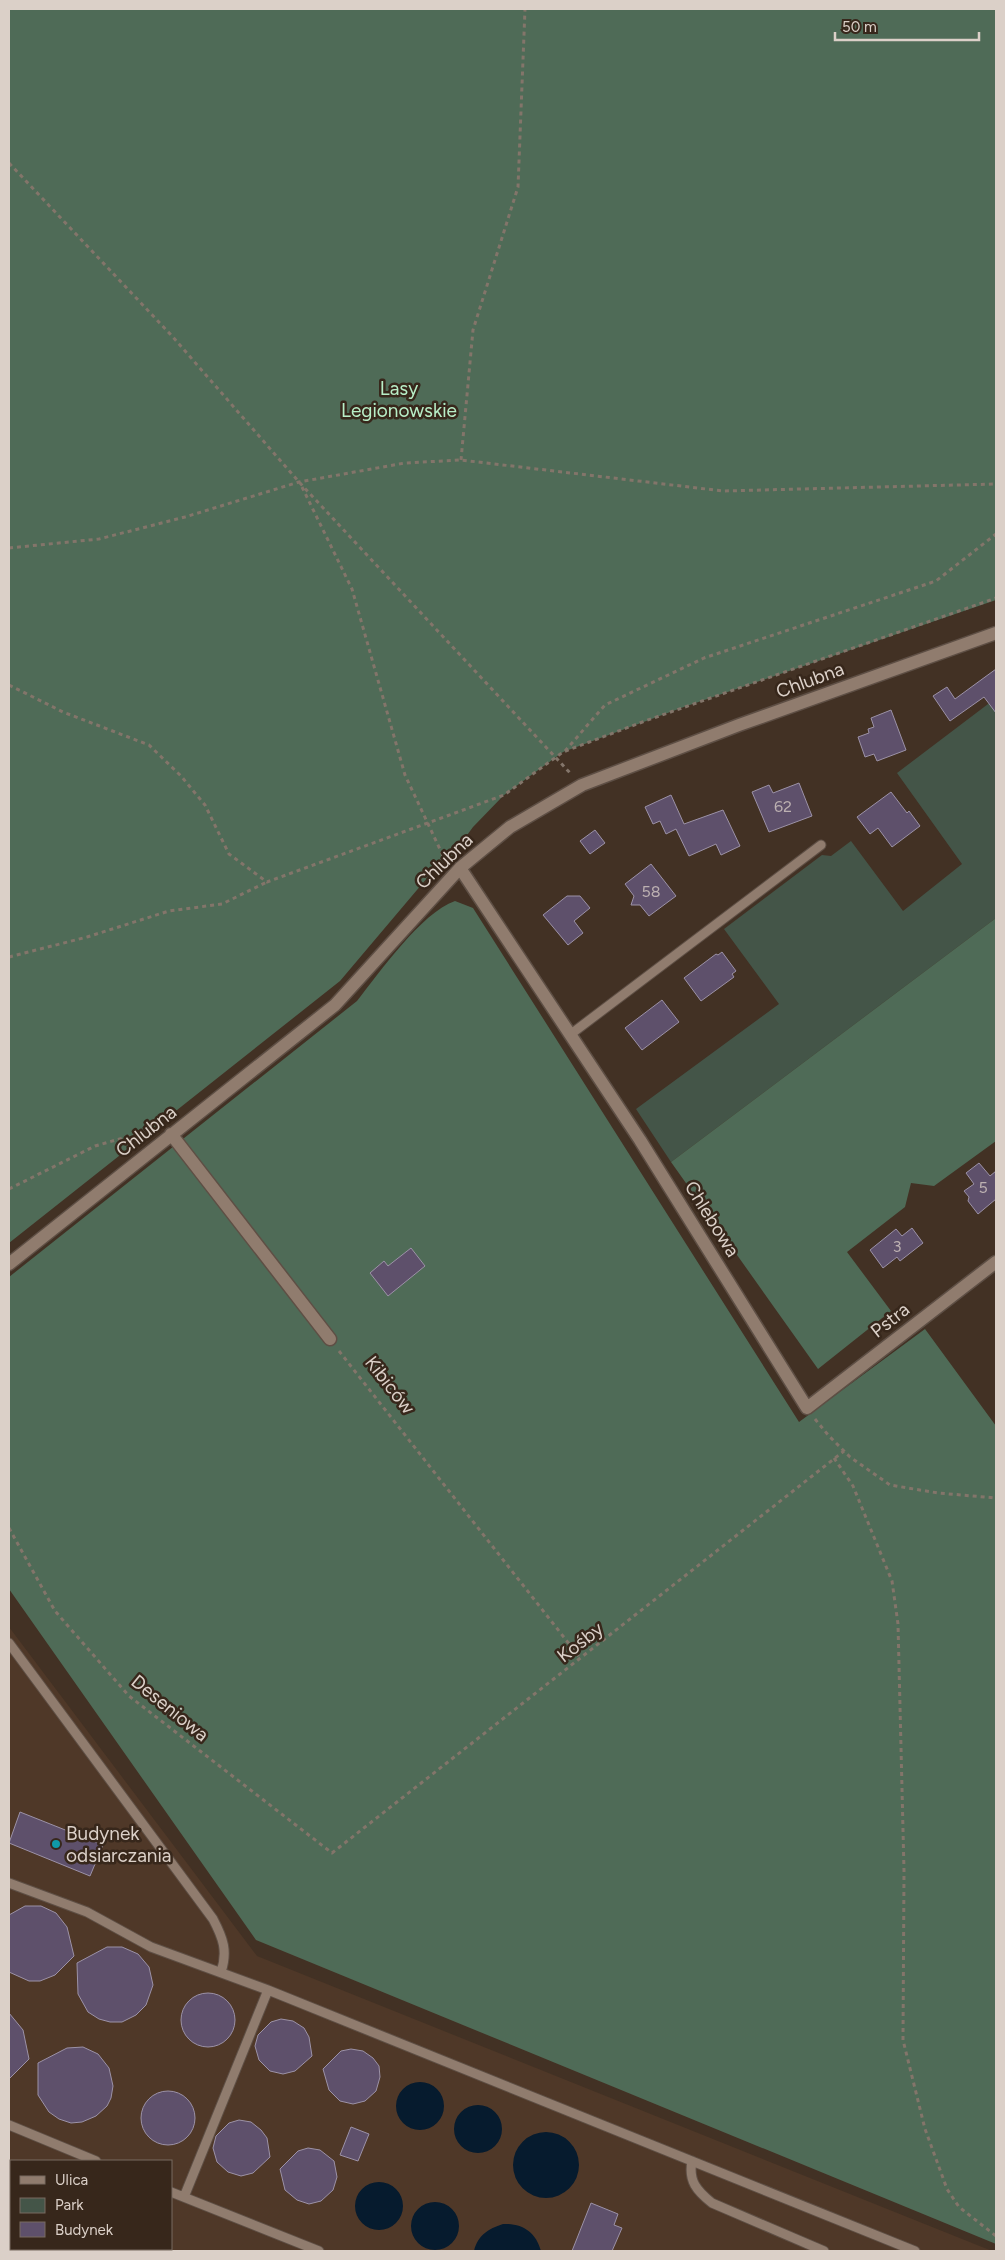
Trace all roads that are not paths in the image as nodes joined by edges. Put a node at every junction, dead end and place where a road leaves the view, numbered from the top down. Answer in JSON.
{"nodes":[{"id":1,"x":996,"y":633,"type":"edge"},
{"id":2,"x":821,"y":845,"type":"dead end"},
{"id":3,"x":456,"y":872,"type":"junction"},
{"id":4,"x":571,"y":1034,"type":"junction"},
{"id":5,"x":171,"y":1134,"type":"junction"},
{"id":6,"x":996,"y":1262,"type":"edge"},
{"id":7,"x":9,"y":1264,"type":"edge"},
{"id":8,"x":330,"y":1338,"type":"road end"},
{"id":9,"x":807,"y":1408,"type":"joint"},
{"id":10,"x":9,"y":1644,"type":"edge"},
{"id":11,"x":9,"y":1883,"type":"edge"},
{"id":12,"x":221,"y":1972,"type":"junction"},
{"id":13,"x":268,"y":1990,"type":"junction"},
{"id":14,"x":9,"y":2125,"type":"edge"},
{"id":15,"x":94,"y":2160,"type":"edge"},
{"id":16,"x":692,"y":2160,"type":"junction"},
{"id":17,"x":172,"y":2192,"type":"edge"},
{"id":18,"x":184,"y":2197,"type":"junction"},
{"id":19,"x":319,"y":2251,"type":"edge"},
{"id":20,"x":824,"y":2251,"type":"edge"},
{"id":21,"x":915,"y":2251,"type":"edge"}],
"edges":[{"from":1,"to":3,"type":"street","name":"Chlubna"},
{"from":2,"to":4,"type":"lane"},
{"from":3,"to":4,"type":"street","name":"Chlebowa"},
{"from":3,"to":5,"type":"street","name":"Chlubna"},
{"from":4,"to":9,"type":"street","name":"Chlebowa"},
{"from":5,"to":7,"type":"street","name":"Chlubna"},
{"from":5,"to":8,"type":"street"},
{"from":6,"to":9,"type":"street","name":"Pstra"},
{"from":10,"to":12,"type":"lane"},
{"from":11,"to":12,"type":"lane"},
{"from":12,"to":13,"type":"lane"},
{"from":13,"to":16,"type":"lane"},
{"from":13,"to":18,"type":"lane"},
{"from":14,"to":15,"type":"lane"},
{"from":16,"to":20,"type":"lane"},
{"from":16,"to":21,"type":"lane"},
{"from":17,"to":18,"type":"lane"},
{"from":18,"to":19,"type":"lane"}]}
